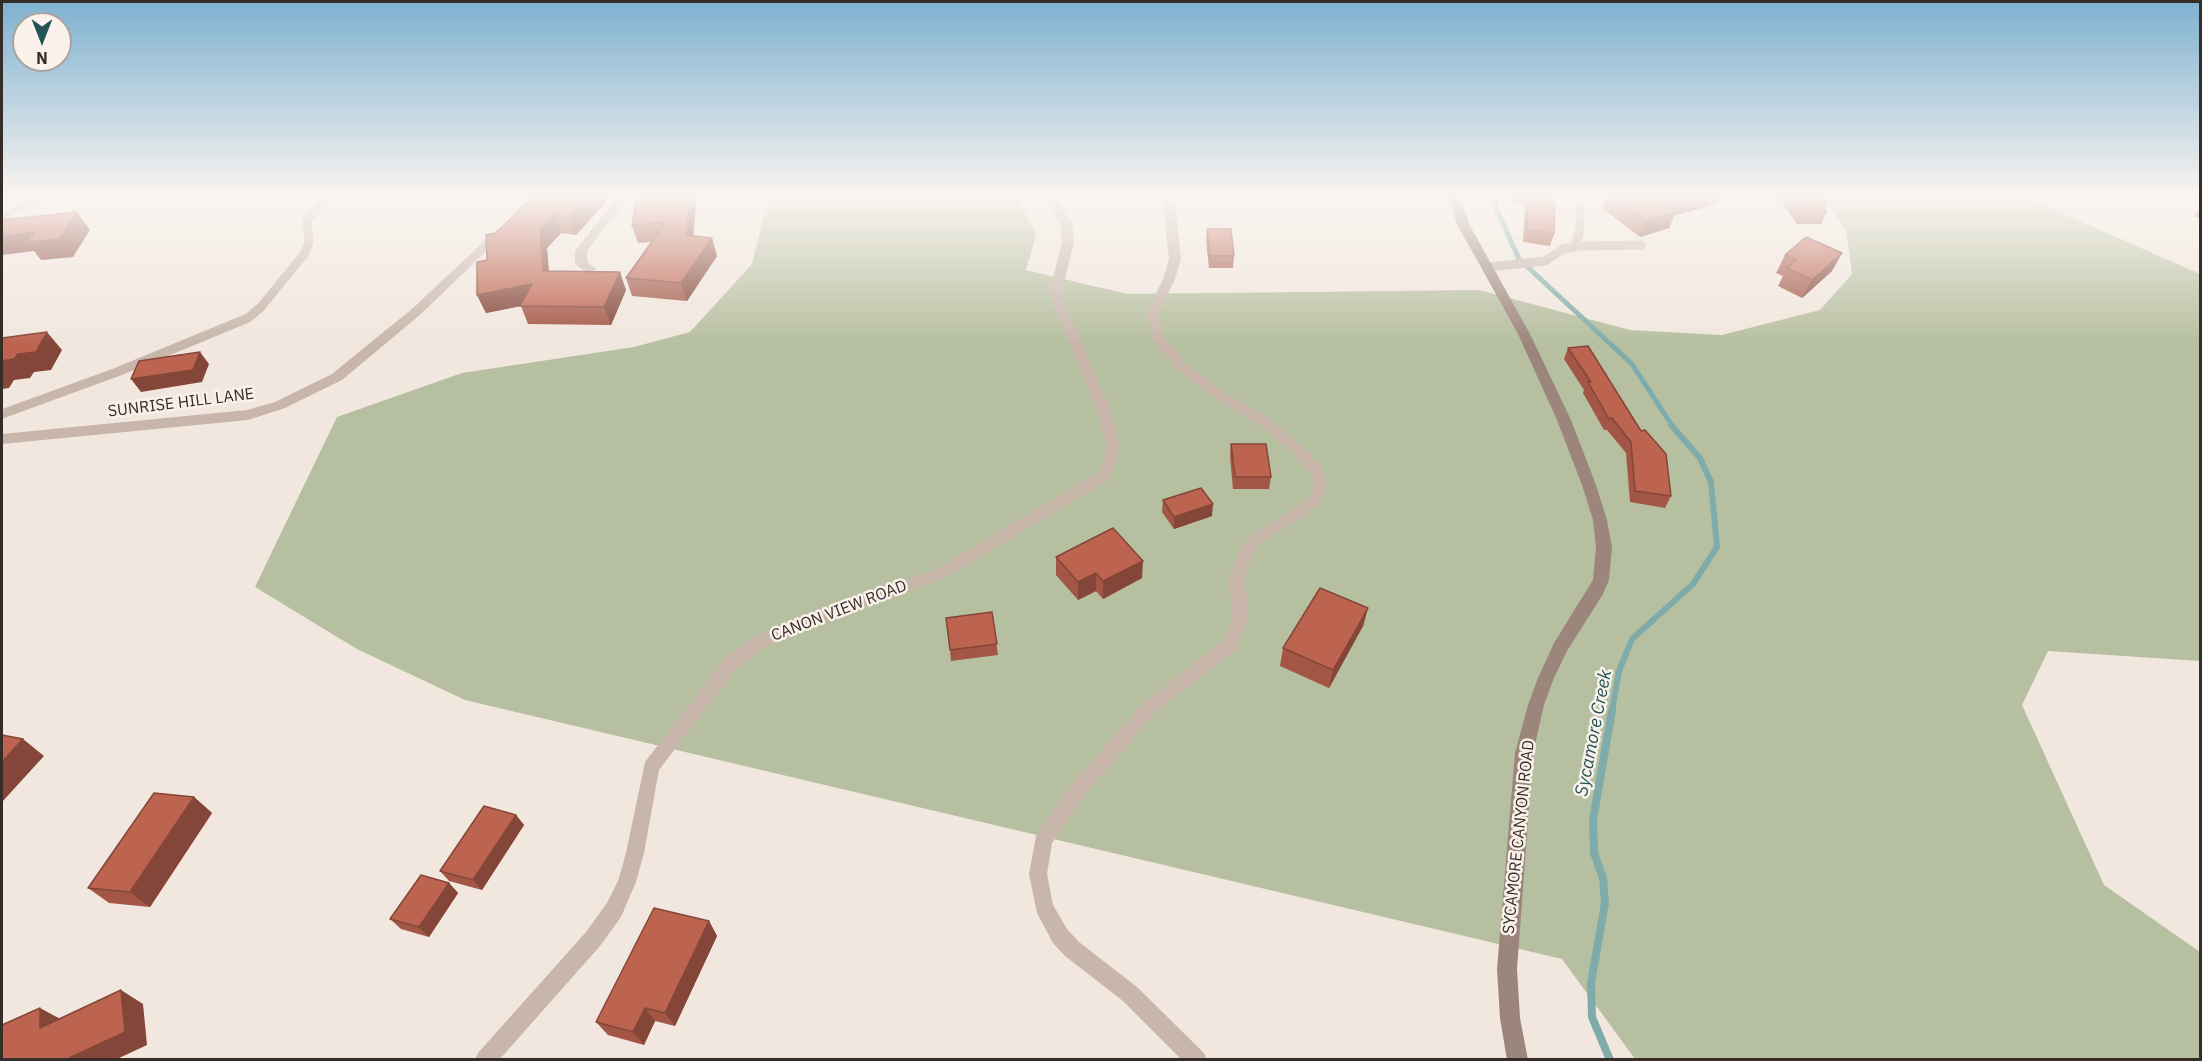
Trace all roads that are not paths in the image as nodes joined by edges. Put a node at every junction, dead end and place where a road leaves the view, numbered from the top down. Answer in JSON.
{"nodes":[{"id":1,"x":308,"y":245,"type":"edge"},
{"id":2,"x":486,"y":245,"type":"edge"},
{"id":3,"x":586,"y":245,"type":"edge"},
{"id":4,"x":1067,"y":245,"type":"edge"},
{"id":5,"x":1173,"y":245,"type":"edge"},
{"id":6,"x":1479,"y":245,"type":"edge"},
{"id":7,"x":1641,"y":245,"type":"dead end"},
{"id":8,"x":1575,"y":247,"type":"joint"},
{"id":9,"x":1495,"y":267,"type":"junction"},
{"id":10,"x":590,"y":269,"type":"edge"},
{"id":11,"x":2,"y":414,"type":"edge"},
{"id":12,"x":2,"y":439,"type":"edge"},
{"id":13,"x":485,"y":1059,"type":"edge"},
{"id":14,"x":1197,"y":1059,"type":"edge"},
{"id":15,"x":1518,"y":1059,"type":"edge"}],
"edges":[{"from":1,"to":11,"type":"lane"},
{"from":2,"to":12,"type":"street","name":"SUNRISE HILL LANE"},
{"from":3,"to":10,"type":"street"},
{"from":4,"to":13,"type":"street","name":"CANON VIEW ROAD"},
{"from":5,"to":14,"type":"street"},
{"from":6,"to":9,"type":"main road","name":"SYCAMORE CANYON ROAD"},
{"from":7,"to":8,"type":"lane"},
{"from":8,"to":9,"type":"lane"},
{"from":9,"to":15,"type":"main road","name":"SYCAMORE CANYON ROAD"}]}
